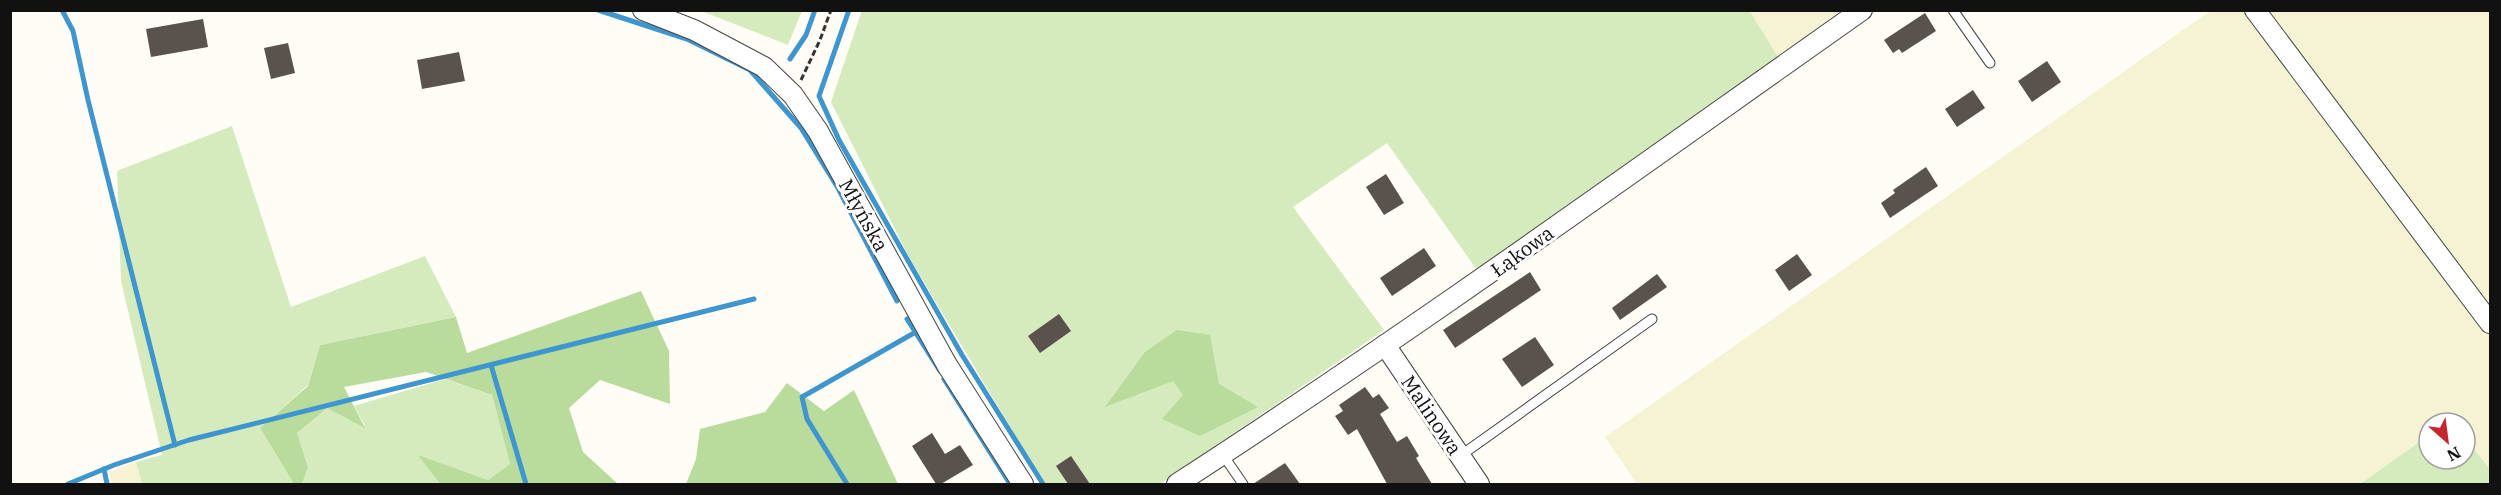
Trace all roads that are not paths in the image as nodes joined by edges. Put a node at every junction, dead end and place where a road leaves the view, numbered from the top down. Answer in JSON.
{"nodes":[{"id":1,"x":643,"y":10,"type":"edge"},
{"id":2,"x":1862,"y":10,"type":"edge"},
{"id":3,"x":1953,"y":10,"type":"edge"},
{"id":4,"x":2254,"y":10,"type":"edge"},
{"id":5,"x":1990,"y":63,"type":"dead end"},
{"id":6,"x":1652,"y":319,"type":"dead end"},
{"id":7,"x":2490,"y":323,"type":"edge"},
{"id":8,"x":1385,"y":345,"type":"junction"},
{"id":9,"x":1223,"y":455,"type":"junction"},
{"id":10,"x":1460,"y":456,"type":"junction"},
{"id":11,"x":1023,"y":484,"type":"edge"},
{"id":12,"x":1177,"y":484,"type":"edge"},
{"id":13,"x":1243,"y":484,"type":"edge"},
{"id":14,"x":1479,"y":484,"type":"edge"}],
"edges":[{"from":1,"to":11,"type":"street","name":"Młyńska"},
{"from":2,"to":8,"type":"street","name":"Łąkowa"},
{"from":3,"to":5,"type":"lane"},
{"from":4,"to":7,"type":"street"},
{"from":6,"to":10,"type":"lane"},
{"from":8,"to":9,"type":"street","name":"Łąkowa"},
{"from":8,"to":10,"type":"street","name":"Malinowa"},
{"from":9,"to":12,"type":"street","name":"Łąkowa"},
{"from":9,"to":13,"type":"lane"},
{"from":10,"to":14,"type":"street","name":"Malinowa"}]}
